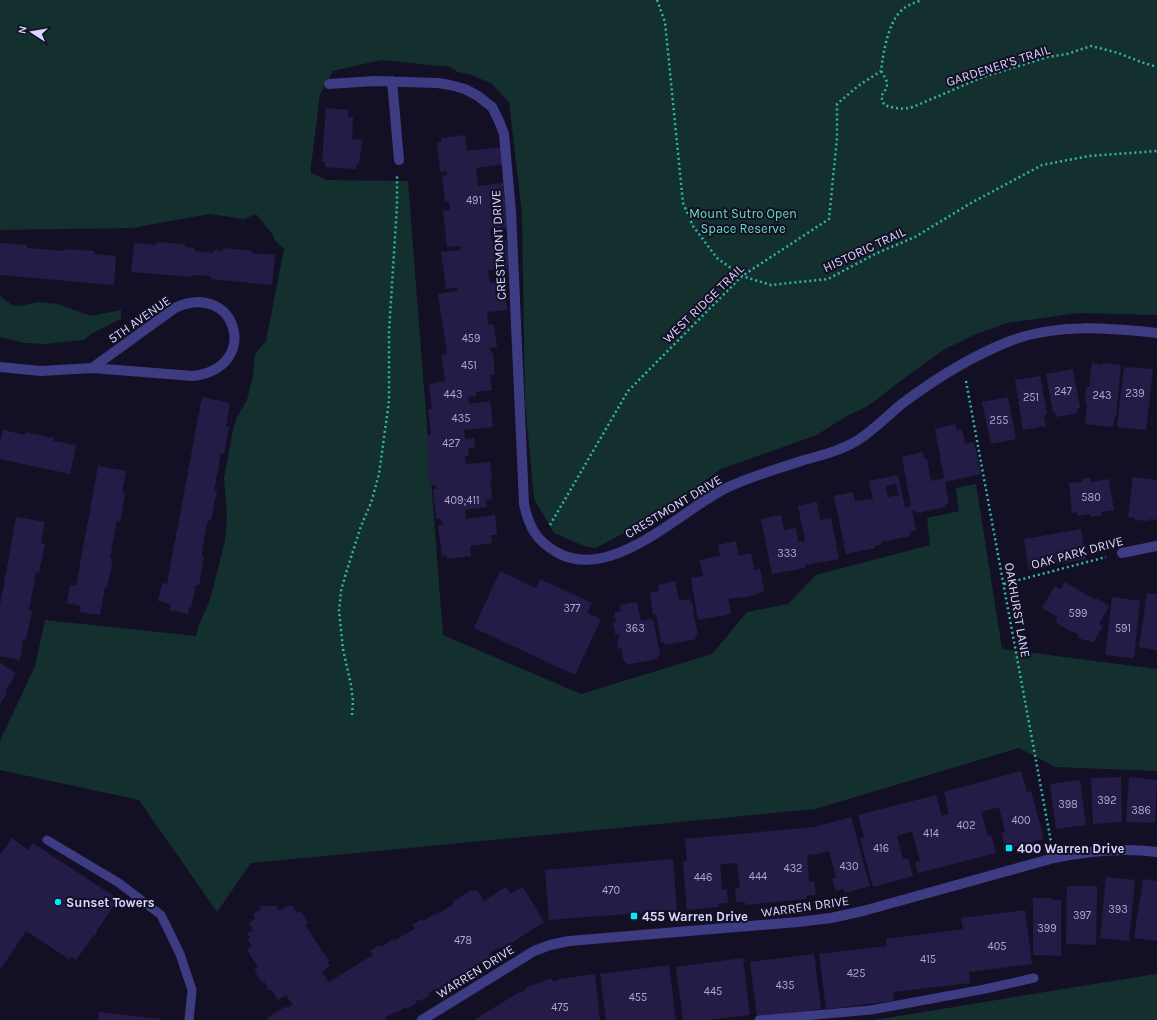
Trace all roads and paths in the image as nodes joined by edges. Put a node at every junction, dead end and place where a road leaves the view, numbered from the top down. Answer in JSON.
{"nodes":[{"id":1,"x":658,"y":0,"type":"edge"},
{"id":2,"x":922,"y":0,"type":"edge"},
{"id":3,"x":1157,"y":67,"type":"edge"},
{"id":4,"x":881,"y":71,"type":"junction"},
{"id":5,"x":392,"y":81,"type":"junction"},
{"id":6,"x":329,"y":84,"type":"dead end"},
{"id":7,"x":1157,"y":151,"type":"edge"},
{"id":8,"x":399,"y":160,"type":"joint"},
{"id":9,"x":742,"y":276,"type":"junction"},
{"id":10,"x":1157,"y":333,"type":"edge"},
{"id":11,"x":963,"y":365,"type":"junction"},
{"id":12,"x":0,"y":368,"type":"edge"},
{"id":13,"x":92,"y":368,"type":"junction"},
{"id":14,"x":540,"y":541,"type":"junction"},
{"id":15,"x":1157,"y":546,"type":"edge"},
{"id":16,"x":1122,"y":553,"type":"joint"},
{"id":17,"x":1004,"y":584,"type":"junction"},
{"id":18,"x":352,"y":715,"type":"dead end"},
{"id":19,"x":47,"y":840,"type":"dead end"},
{"id":20,"x":1157,"y":852,"type":"edge"},
{"id":21,"x":1054,"y":858,"type":"junction"},
{"id":22,"x":1034,"y":978,"type":"dead end"},
{"id":23,"x":189,"y":1020,"type":"edge"},
{"id":24,"x":422,"y":1020,"type":"edge"},
{"id":25,"x":759,"y":1020,"type":"edge"}],
"edges":[{"from":1,"to":9,"type":"path","name":"HISTORIC TRAIL"},
{"from":2,"to":4,"type":"path"},
{"from":3,"to":4,"type":"path","name":"GARDENER'S TRAIL"},
{"from":4,"to":9,"type":"path","name":"WEST RIDGE TRAIL"},
{"from":5,"to":6,"type":"street","name":"CRESTMONT DRIVE"},
{"from":5,"to":8,"type":"street"},
{"from":5,"to":14,"type":"street","name":"CRESTMONT DRIVE"},
{"from":7,"to":9,"type":"path","name":"HISTORIC TRAIL"},
{"from":8,"to":18,"type":"path"},
{"from":9,"to":14,"type":"path","name":"WEST RIDGE TRAIL"},
{"from":10,"to":11,"type":"street","name":"CRESTMONT DRIVE"},
{"from":11,"to":14,"type":"street","name":"CRESTMONT DRIVE"},
{"from":11,"to":17,"type":"path","name":"OAKHURST LANE"},
{"from":12,"to":13,"type":"street","name":"5TH AVENUE"},
{"from":13,"to":13,"type":"street","name":"5TH AVENUE"},
{"from":15,"to":16,"type":"street","name":"OAK PARK DRIVE"},
{"from":16,"to":17,"type":"path","name":"OAK PARK DRIVE"},
{"from":17,"to":21,"type":"path","name":"OAKHURST LANE"},
{"from":19,"to":23,"type":"lane"},
{"from":20,"to":21,"type":"street","name":"WARREN DRIVE"},
{"from":21,"to":24,"type":"street","name":"WARREN DRIVE"},
{"from":22,"to":25,"type":"lane"}]}
